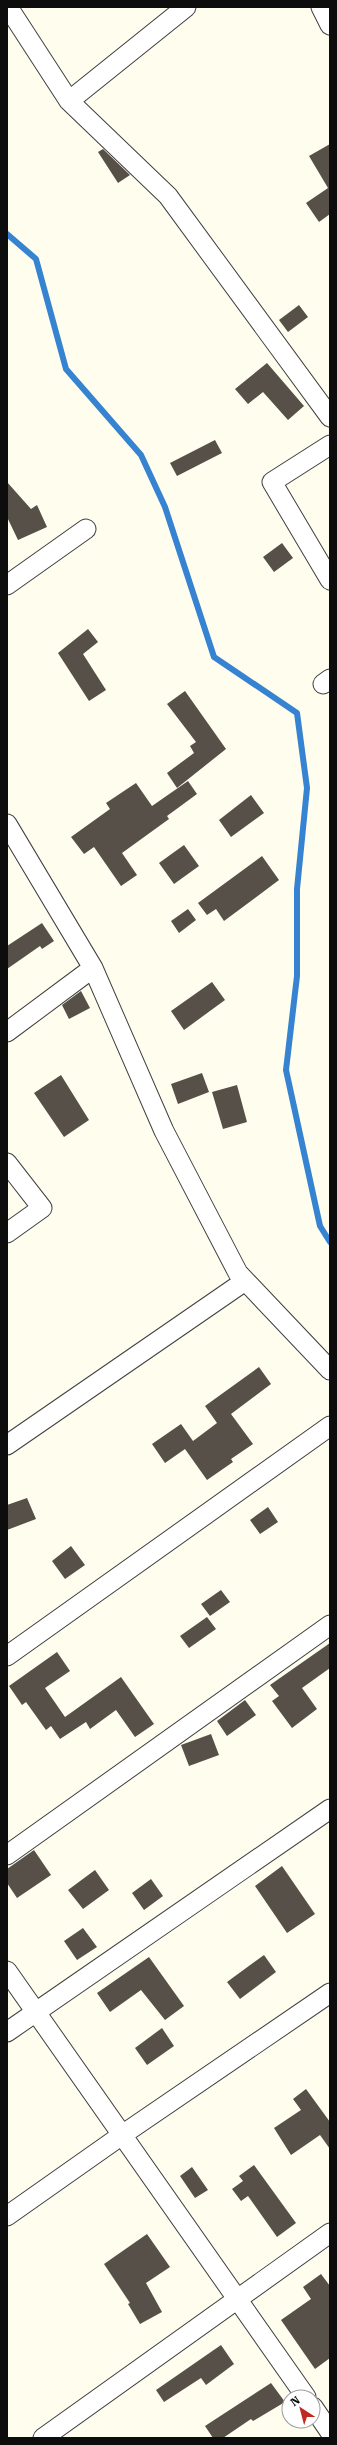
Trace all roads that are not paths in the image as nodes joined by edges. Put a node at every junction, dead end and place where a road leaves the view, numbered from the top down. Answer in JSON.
{"nodes":[{"id":1,"x":8,"y":7,"type":"edge"},
{"id":2,"x":186,"y":7,"type":"edge"},
{"id":3,"x":321,"y":7,"type":"edge"},
{"id":4,"x":330,"y":26,"type":"edge"},
{"id":5,"x":69,"y":101,"type":"junction"},
{"id":6,"x":330,"y":417,"type":"edge"},
{"id":7,"x":330,"y":445,"type":"edge"},
{"id":8,"x":86,"y":529,"type":"dead end"},
{"id":9,"x":330,"y":580,"type":"edge"},
{"id":10,"x":7,"y":585,"type":"edge"},
{"id":11,"x":7,"y":824,"type":"edge"},
{"id":12,"x":93,"y":968,"type":"junction"},
{"id":13,"x":7,"y":1032,"type":"edge"},
{"id":14,"x":7,"y":1162,"type":"edge"},
{"id":15,"x":7,"y":1232,"type":"edge"},
{"id":16,"x":245,"y":1281,"type":"junction"},
{"id":17,"x":330,"y":1370,"type":"edge"},
{"id":18,"x":330,"y":1426,"type":"edge"},
{"id":19,"x":7,"y":1445,"type":"edge"},
{"id":20,"x":330,"y":1626,"type":"edge"},
{"id":21,"x":7,"y":1656,"type":"edge"},
{"id":22,"x":330,"y":1809,"type":"edge"},
{"id":23,"x":7,"y":1855,"type":"edge"},
{"id":24,"x":7,"y":1971,"type":"edge"},
{"id":25,"x":330,"y":1993,"type":"edge"},
{"id":26,"x":36,"y":2012,"type":"junction"},
{"id":27,"x":7,"y":2032,"type":"edge"},
{"id":28,"x":122,"y":2135,"type":"junction"},
{"id":29,"x":7,"y":2216,"type":"edge"},
{"id":30,"x":330,"y":2233,"type":"edge"},
{"id":31,"x":237,"y":2299,"type":"junction"},
{"id":32,"x":300,"y":2389,"type":"edge"},
{"id":33,"x":321,"y":2419,"type":"edge"},
{"id":34,"x":330,"y":2432,"type":"edge"},
{"id":35,"x":44,"y":2438,"type":"edge"}],
"edges":[{"from":1,"to":5,"type":"street"},
{"from":2,"to":5,"type":"street"},
{"from":3,"to":4,"type":"street"},
{"from":5,"to":6,"type":"street"},
{"from":7,"to":9,"type":"street"},
{"from":8,"to":10,"type":"street"},
{"from":11,"to":12,"type":"street"},
{"from":12,"to":13,"type":"street"},
{"from":12,"to":16,"type":"street"},
{"from":14,"to":15,"type":"street"},
{"from":16,"to":17,"type":"street"},
{"from":16,"to":19,"type":"street"},
{"from":18,"to":21,"type":"street"},
{"from":20,"to":23,"type":"street"},
{"from":22,"to":26,"type":"street"},
{"from":24,"to":26,"type":"street"},
{"from":25,"to":28,"type":"street"},
{"from":26,"to":27,"type":"street"},
{"from":26,"to":28,"type":"street"},
{"from":28,"to":29,"type":"street"},
{"from":28,"to":31,"type":"street"},
{"from":30,"to":31,"type":"street"},
{"from":31,"to":32,"type":"street"},
{"from":31,"to":35,"type":"street"},
{"from":33,"to":34,"type":"street"}]}
